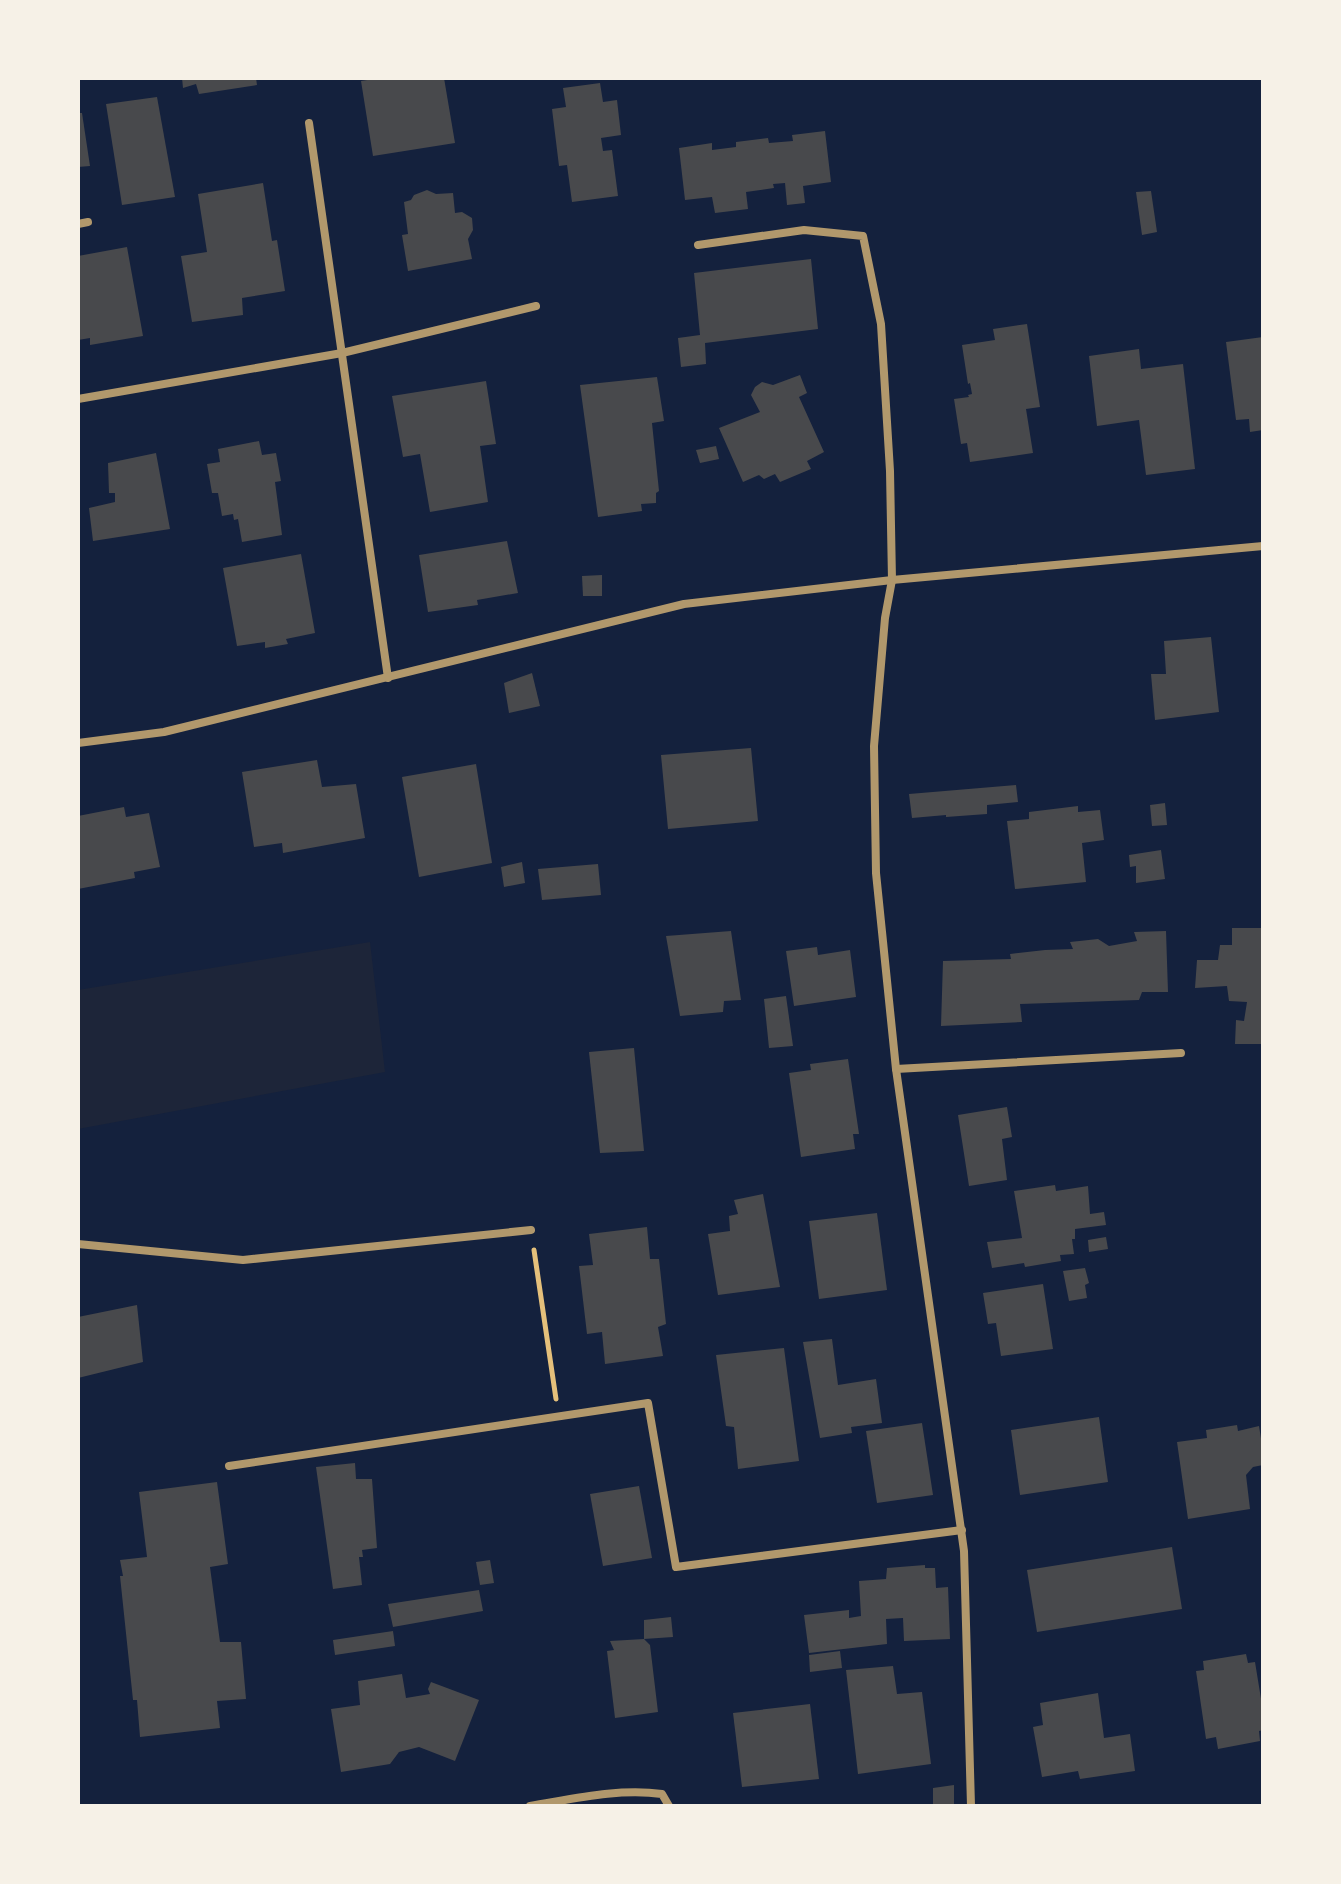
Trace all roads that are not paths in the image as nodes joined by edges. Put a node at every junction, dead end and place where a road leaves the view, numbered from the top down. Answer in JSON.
{"nodes":[{"id":1,"x":309,"y":123,"type":"dead end"},
{"id":2,"x":88,"y":222,"type":"dead end"},
{"id":3,"x":78,"y":224,"type":"edge"},
{"id":4,"x":698,"y":245,"type":"dead end"},
{"id":5,"x":536,"y":306,"type":"dead end"},
{"id":6,"x":342,"y":353,"type":"junction"},
{"id":7,"x":78,"y":399,"type":"edge"},
{"id":8,"x":1263,"y":546,"type":"edge"},
{"id":9,"x":892,"y":580,"type":"junction"},
{"id":10,"x":388,"y":678,"type":"junction"},
{"id":11,"x":78,"y":743,"type":"edge"},
{"id":12,"x":1181,"y":1053,"type":"dead end"},
{"id":13,"x":896,"y":1069,"type":"junction"},
{"id":14,"x":531,"y":1230,"type":"road end"},
{"id":15,"x":78,"y":1244,"type":"edge"},
{"id":16,"x":229,"y":1466,"type":"dead end"},
{"id":17,"x":962,"y":1530,"type":"junction"},
{"id":18,"x":530,"y":1806,"type":"edge"},
{"id":19,"x":669,"y":1806,"type":"edge"},
{"id":20,"x":971,"y":1806,"type":"edge"}],
"edges":[{"from":1,"to":6,"type":"street"},
{"from":2,"to":3,"type":"street"},
{"from":4,"to":9,"type":"street"},
{"from":5,"to":6,"type":"street"},
{"from":6,"to":7,"type":"street"},
{"from":6,"to":10,"type":"street"},
{"from":8,"to":9,"type":"street"},
{"from":9,"to":10,"type":"street"},
{"from":9,"to":13,"type":"street"},
{"from":10,"to":11,"type":"street"},
{"from":12,"to":13,"type":"street"},
{"from":13,"to":17,"type":"street"},
{"from":14,"to":15,"type":"street"},
{"from":16,"to":17,"type":"street"},
{"from":17,"to":20,"type":"street"},
{"from":18,"to":19,"type":"street"}]}
